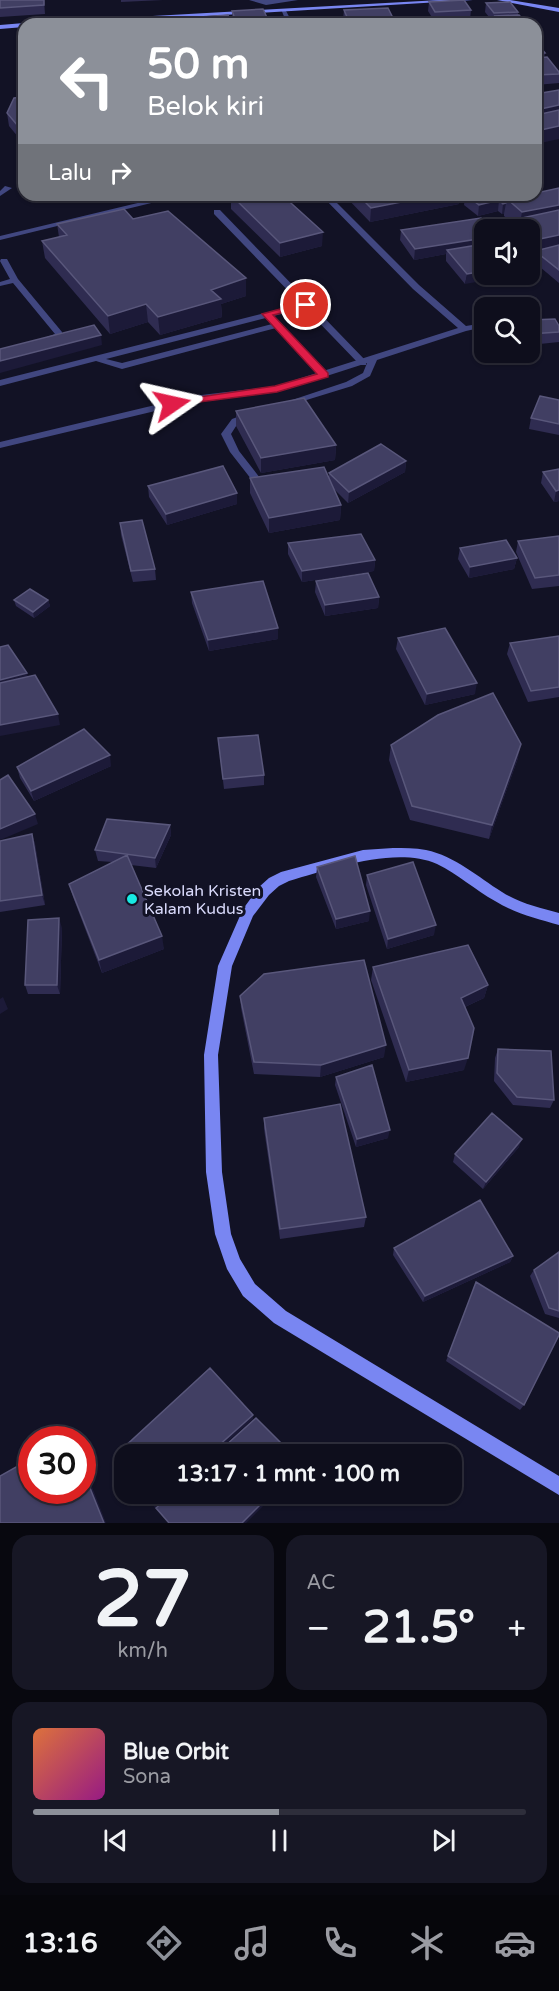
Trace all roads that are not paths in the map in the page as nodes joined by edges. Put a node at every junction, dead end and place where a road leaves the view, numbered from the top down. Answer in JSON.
{"nodes":[{"id":1,"x":252,"y":0,"type":"edge"},
{"id":2,"x":295,"y":0,"type":"edge"},
{"id":3,"x":470,"y":0,"type":"edge"},
{"id":4,"x":500,"y":0,"type":"edge"},
{"id":5,"x":266,"y":3,"type":"junction"},
{"id":6,"x":283,"y":10,"type":"junction"},
{"id":7,"x":559,"y":10,"type":"edge"},
{"id":8,"x":272,"y":11,"type":"junction"},
{"id":9,"x":170,"y":18,"type":"edge"},
{"id":10,"x":287,"y":18,"type":"edge"},
{"id":11,"x":18,"y":26,"type":"edge"},
{"id":12,"x":0,"y":27,"type":"edge"},
{"id":13,"x":9,"y":188,"type":"dead end"},
{"id":14,"x":0,"y":194,"type":"edge"},
{"id":15,"x":142,"y":201,"type":"edge"},
{"id":16,"x":331,"y":201,"type":"edge"},
{"id":17,"x":217,"y":212,"type":"dead end"},
{"id":18,"x":0,"y":238,"type":"edge"},
{"id":19,"x":4,"y":261,"type":"dead end"},
{"id":20,"x":15,"y":280,"type":"junction"},
{"id":21,"x":0,"y":284,"type":"edge"},
{"id":22,"x":306,"y":305,"type":"junction"},
{"id":23,"x":267,"y":314,"type":"junction"},
{"id":24,"x":277,"y":325,"type":"junction"},
{"id":25,"x":474,"y":327,"type":"edge"},
{"id":26,"x":464,"y":329,"type":"junction"},
{"id":27,"x":45,"y":344,"type":"edge"},
{"id":28,"x":60,"y":357,"type":"edge"},
{"id":29,"x":98,"y":359,"type":"junction"},
{"id":30,"x":373,"y":359,"type":"junction"},
{"id":31,"x":363,"y":363,"type":"junction"},
{"id":32,"x":67,"y":366,"type":"junction"},
{"id":33,"x":324,"y":375,"type":"junction"},
{"id":34,"x":0,"y":383,"type":"edge"},
{"id":35,"x":271,"y":408,"type":"edge"},
{"id":36,"x":260,"y":411,"type":"edge"},
{"id":37,"x":0,"y":445,"type":"edge"},
{"id":38,"x":262,"y":487,"type":"edge"},
{"id":39,"x":559,"y":919,"type":"edge"},
{"id":40,"x":559,"y":1486,"type":"edge"}],
"edges":[{"from":1,"to":5,"type":"street"},
{"from":2,"to":5,"type":"street"},
{"from":3,"to":6,"type":"street"},
{"from":4,"to":7,"type":"street"},
{"from":5,"to":8,"type":"street"},
{"from":6,"to":8,"type":"street"},
{"from":6,"to":10,"type":"street"},
{"from":8,"to":9,"type":"street"},
{"from":11,"to":12,"type":"street"},
{"from":13,"to":14,"type":"street"},
{"from":15,"to":18,"type":"street"},
{"from":16,"to":26,"type":"street"},
{"from":17,"to":22,"type":"street"},
{"from":19,"to":20,"type":"street"},
{"from":20,"to":21,"type":"street"},
{"from":20,"to":27,"type":"street"},
{"from":22,"to":23,"type":"street"},
{"from":22,"to":31,"type":"street"},
{"from":23,"to":24,"type":"street"},
{"from":23,"to":29,"type":"street"},
{"from":24,"to":29,"type":"street"},
{"from":24,"to":33,"type":"street"},
{"from":25,"to":26,"type":"street"},
{"from":26,"to":30,"type":"street"},
{"from":28,"to":32,"type":"street"},
{"from":29,"to":32,"type":"street"},
{"from":30,"to":31,"type":"street"},
{"from":30,"to":35,"type":"street"},
{"from":31,"to":33,"type":"street"},
{"from":32,"to":34,"type":"street"},
{"from":33,"to":37,"type":"street"},
{"from":36,"to":38,"type":"street"},
{"from":39,"to":40,"type":"street"}]}
